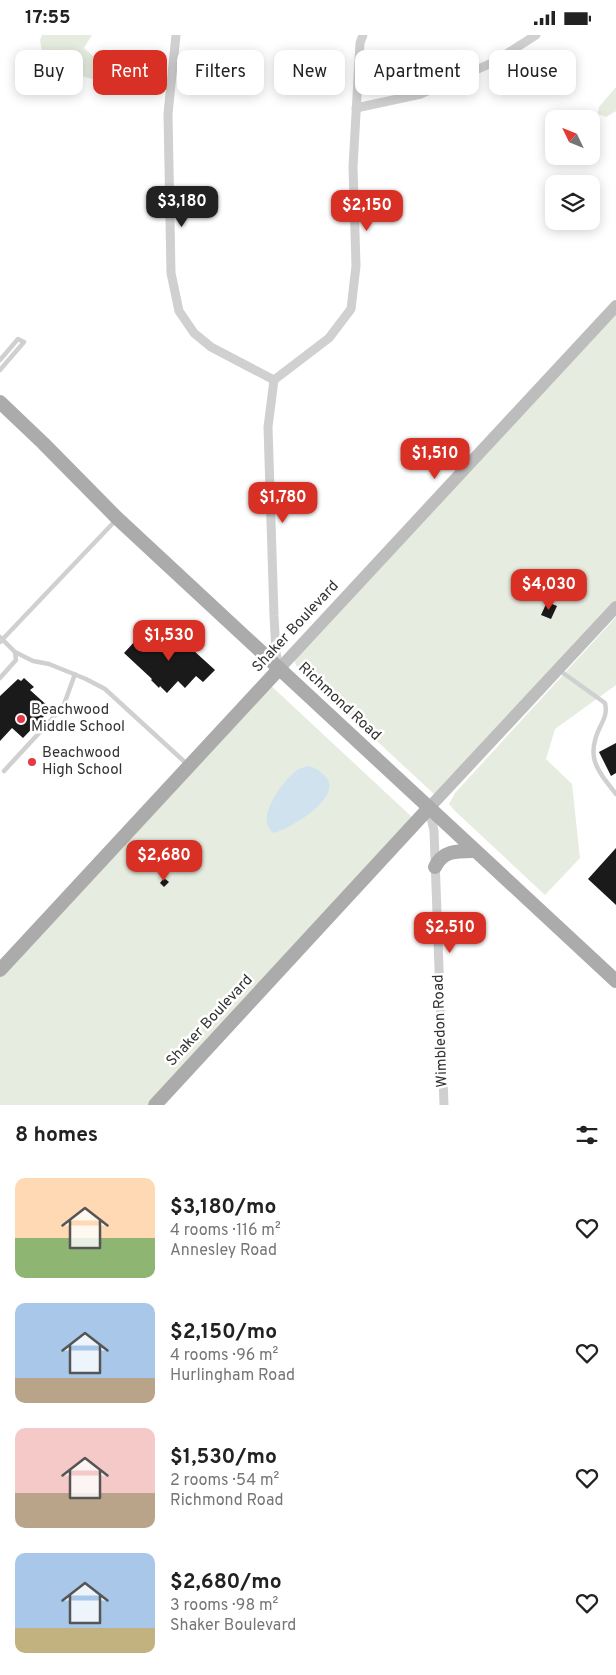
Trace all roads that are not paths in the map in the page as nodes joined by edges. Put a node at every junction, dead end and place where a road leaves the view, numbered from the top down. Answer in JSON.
{"nodes":[{"id":1,"x":176,"y":35,"type":"edge"},
{"id":2,"x":363,"y":35,"type":"edge"},
{"id":3,"x":536,"y":35,"type":"edge"},
{"id":4,"x":356,"y":108,"type":"junction"},
{"id":5,"x":616,"y":306,"type":"edge"},
{"id":6,"x":0,"y":359,"type":"edge"},
{"id":7,"x":0,"y":370,"type":"edge"},
{"id":8,"x":274,"y":380,"type":"junction"},
{"id":9,"x":0,"y":402,"type":"edge"},
{"id":10,"x":117,"y":518,"type":"junction"},
{"id":11,"x":616,"y":607,"type":"edge"},
{"id":12,"x":1,"y":640,"type":"edge"},
{"id":13,"x":15,"y":652,"type":"junction"},
{"id":14,"x":279,"y":669,"type":"junction"},
{"id":15,"x":558,"y":670,"type":"junction"},
{"id":16,"x":75,"y":674,"type":"junction"},
{"id":17,"x":0,"y":678,"type":"edge"},
{"id":18,"x":189,"y":766,"type":"junction"},
{"id":19,"x":4,"y":771,"type":"dead end"},
{"id":20,"x":616,"y":794,"type":"edge"},
{"id":21,"x":429,"y":809,"type":"junction"},
{"id":22,"x":475,"y":851,"type":"junction"},
{"id":23,"x":435,"y":867,"type":"junction"},
{"id":24,"x":0,"y":971,"type":"edge"},
{"id":25,"x":616,"y":981,"type":"edge"},
{"id":26,"x":155,"y":1105,"type":"edge"},
{"id":27,"x":444,"y":1105,"type":"edge"}],
"edges":[{"from":1,"to":8,"type":"street"},
{"from":2,"to":4,"type":"street"},
{"from":3,"to":4,"type":"street"},
{"from":4,"to":8,"type":"street"},
{"from":5,"to":14,"type":"main road","name":"Shaker Boulevard"},
{"from":6,"to":7,"type":"lane"},
{"from":8,"to":14,"type":"street"},
{"from":9,"to":10,"type":"main road","name":"Richmond Road"},
{"from":10,"to":12,"type":"lane"},
{"from":10,"to":14,"type":"main road","name":"Richmond Road"},
{"from":11,"to":15,"type":"main road","name":"Shaker Boulevard"},
{"from":12,"to":13,"type":"lane"},
{"from":13,"to":16,"type":"lane"},
{"from":13,"to":17,"type":"lane"},
{"from":14,"to":18,"type":"main road","name":"Shaker Boulevard"},
{"from":14,"to":21,"type":"main road","name":"Richmond Road"},
{"from":15,"to":20,"type":"lane"},
{"from":15,"to":21,"type":"main road","name":"Shaker Boulevard"},
{"from":16,"to":18,"type":"lane"},
{"from":16,"to":19,"type":"lane"},
{"from":18,"to":24,"type":"main road","name":"Shaker Boulevard"},
{"from":21,"to":22,"type":"main road","name":"Richmond Road"},
{"from":21,"to":23,"type":"street","name":"Wimbledon Road"},
{"from":21,"to":26,"type":"main road","name":"Shaker Boulevard"},
{"from":22,"to":23,"type":"main road"},
{"from":22,"to":25,"type":"main road","name":"Richmond Road"},
{"from":23,"to":27,"type":"street","name":"Wimbledon Road"}]}
